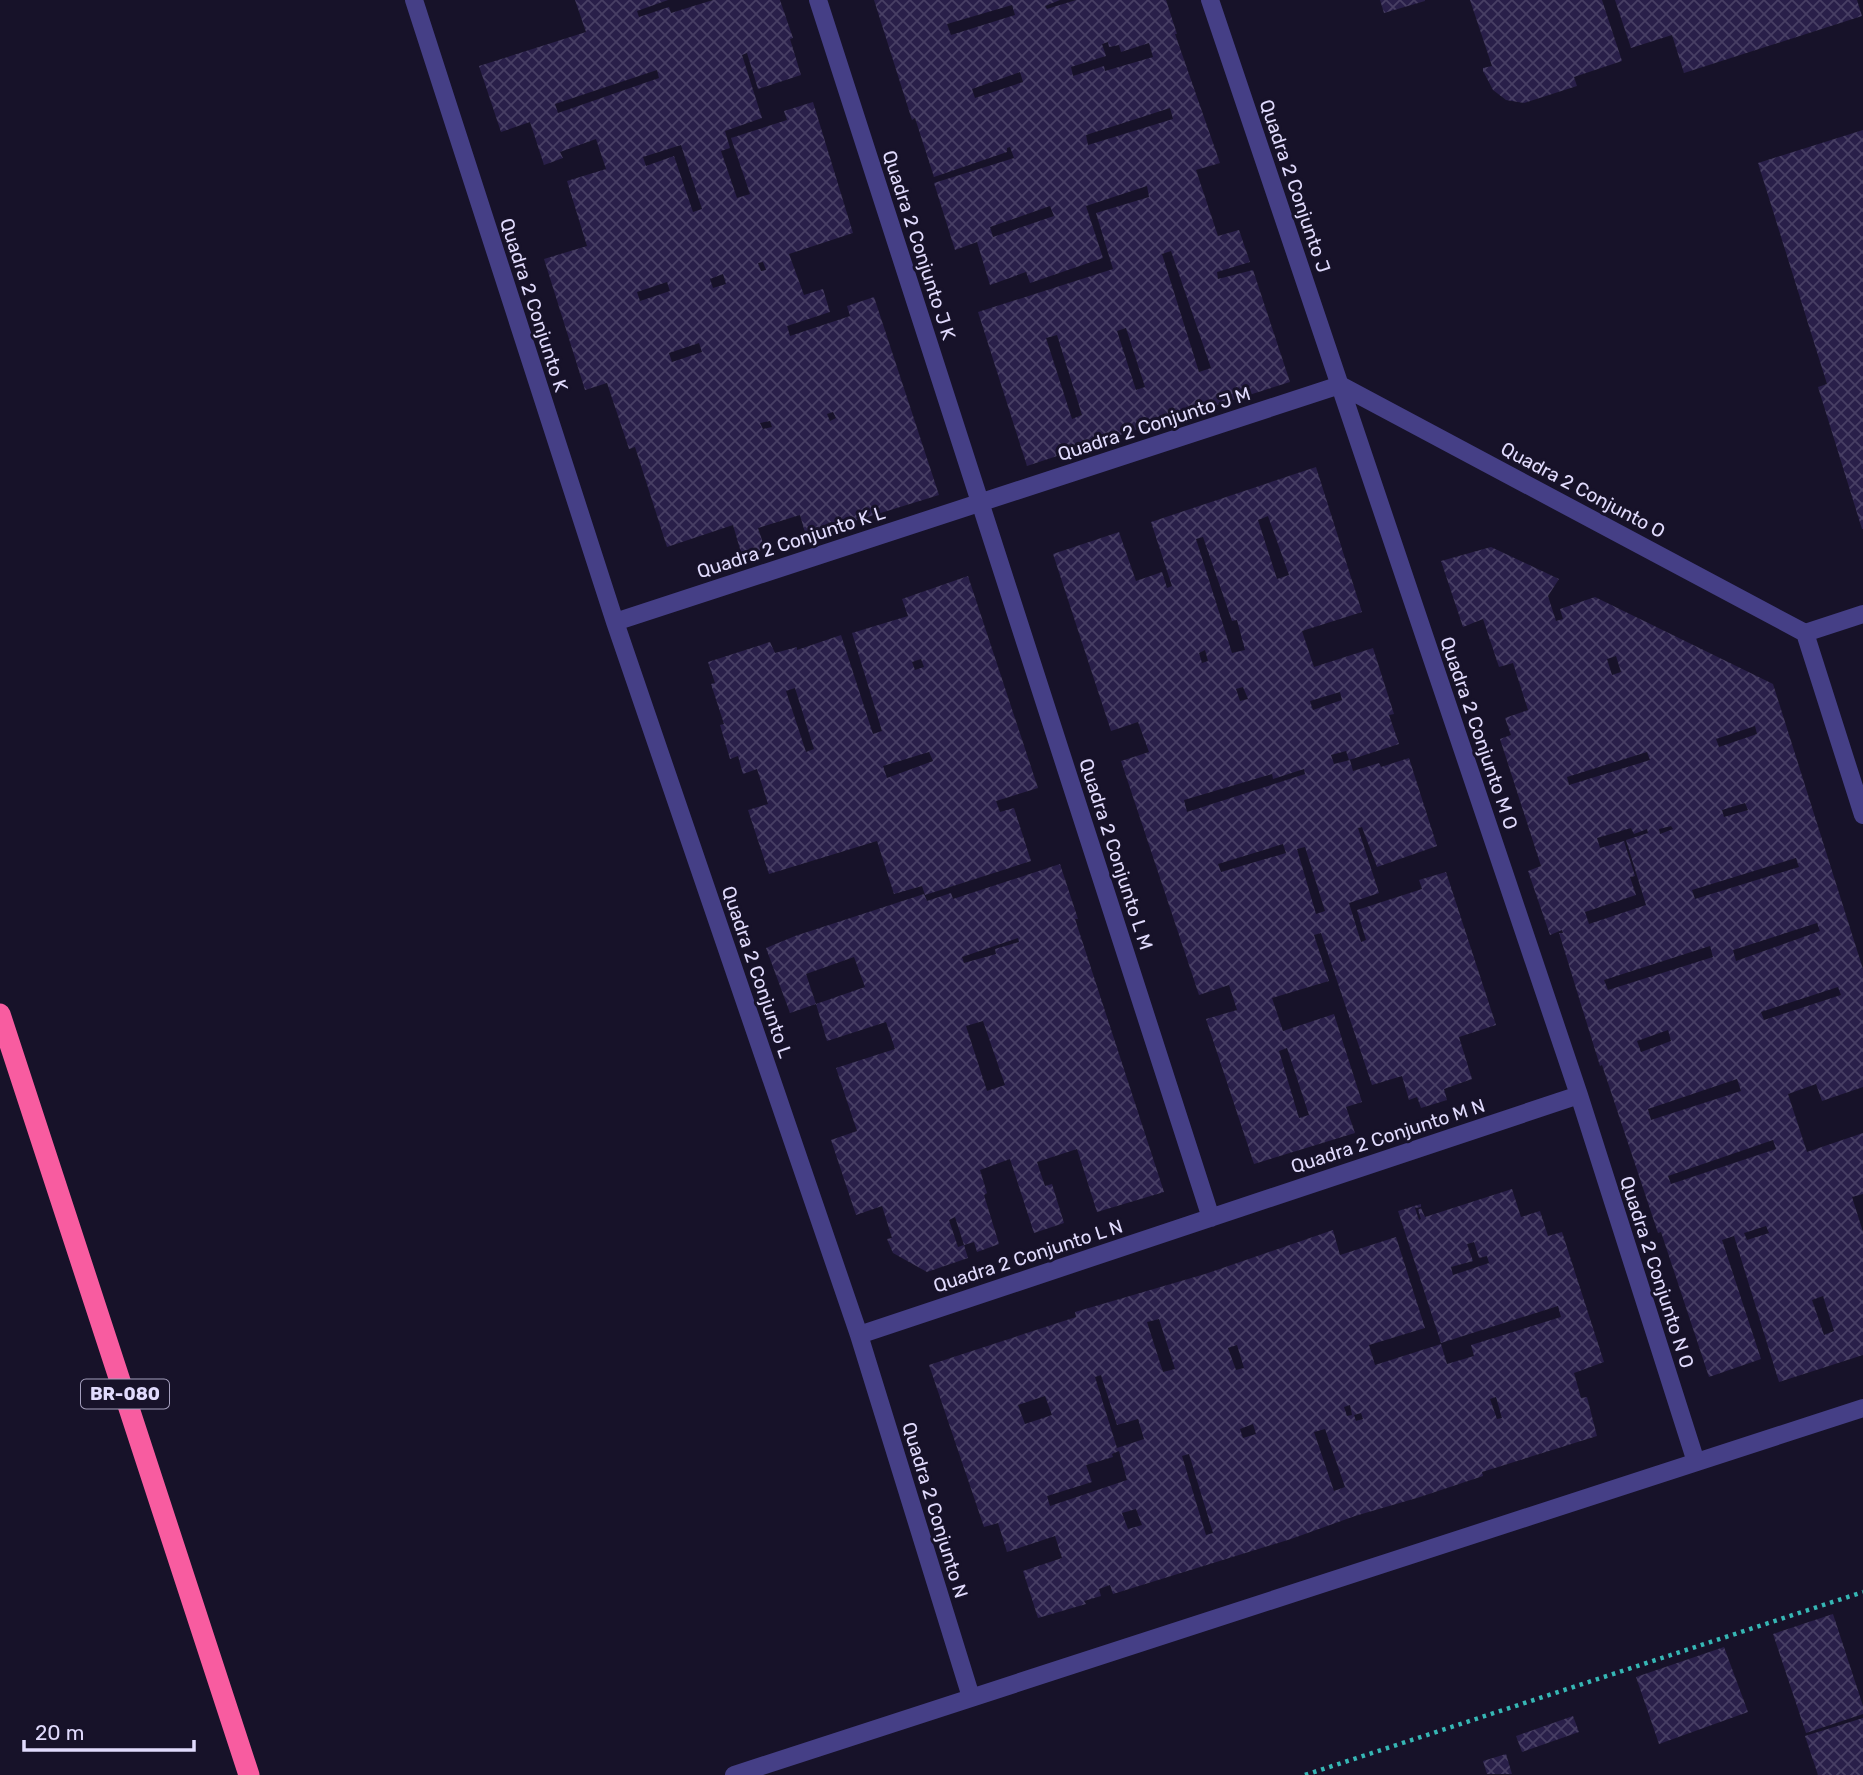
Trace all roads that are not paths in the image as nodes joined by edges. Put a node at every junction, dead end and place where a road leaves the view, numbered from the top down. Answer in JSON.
{"nodes":[{"id":1,"x":414,"y":0,"type":"edge"},
{"id":2,"x":818,"y":0,"type":"edge"},
{"id":3,"x":1210,"y":0,"type":"edge"},
{"id":4,"x":1340,"y":385,"type":"junction"},
{"id":5,"x":981,"y":503,"type":"junction"},
{"id":6,"x":1863,"y":614,"type":"edge"},
{"id":7,"x":615,"y":622,"type":"junction"},
{"id":8,"x":1805,"y":633,"type":"junction"},
{"id":9,"x":1863,"y":815,"type":"edge"},
{"id":10,"x":0,"y":1014,"type":"edge"},
{"id":11,"x":1579,"y":1095,"type":"junction"},
{"id":12,"x":1211,"y":1218,"type":"junction"},
{"id":13,"x":859,"y":1335,"type":"junction"},
{"id":14,"x":1863,"y":1408,"type":"edge"},
{"id":15,"x":1696,"y":1462,"type":"junction"},
{"id":16,"x":971,"y":1697,"type":"junction"},
{"id":17,"x":249,"y":1775,"type":"edge"},
{"id":18,"x":734,"y":1775,"type":"edge"}],
"edges":[{"from":1,"to":7,"type":"street","name":"Quadra 2 Conjunto K"},
{"from":2,"to":5,"type":"street","name":"Quadra 2 Conjunto J K"},
{"from":3,"to":4,"type":"street","name":"Quadra 2 Conjunto J"},
{"from":4,"to":5,"type":"street","name":"Quadra 2 Conjunto J M"},
{"from":4,"to":8,"type":"street","name":"Quadra 2 Conjunto O"},
{"from":4,"to":11,"type":"street","name":"Quadra 2 Conjunto M O"},
{"from":5,"to":7,"type":"street","name":"Quadra 2 Conjunto K L"},
{"from":5,"to":12,"type":"street","name":"Quadra 2 Conjunto L M"},
{"from":6,"to":8,"type":"street"},
{"from":7,"to":13,"type":"street","name":"Quadra 2 Conjunto L"},
{"from":8,"to":9,"type":"street"},
{"from":10,"to":17,"type":"highway","number":"BR-080"},
{"from":11,"to":12,"type":"street","name":"Quadra 2 Conjunto M N"},
{"from":11,"to":15,"type":"street","name":"Quadra 2 Conjunto N O"},
{"from":12,"to":13,"type":"street","name":"Quadra 2 Conjunto L N"},
{"from":13,"to":16,"type":"street","name":"Quadra 2 Conjunto N"},
{"from":14,"to":15,"type":"street"},
{"from":15,"to":16,"type":"street"},
{"from":16,"to":18,"type":"street"}]}
